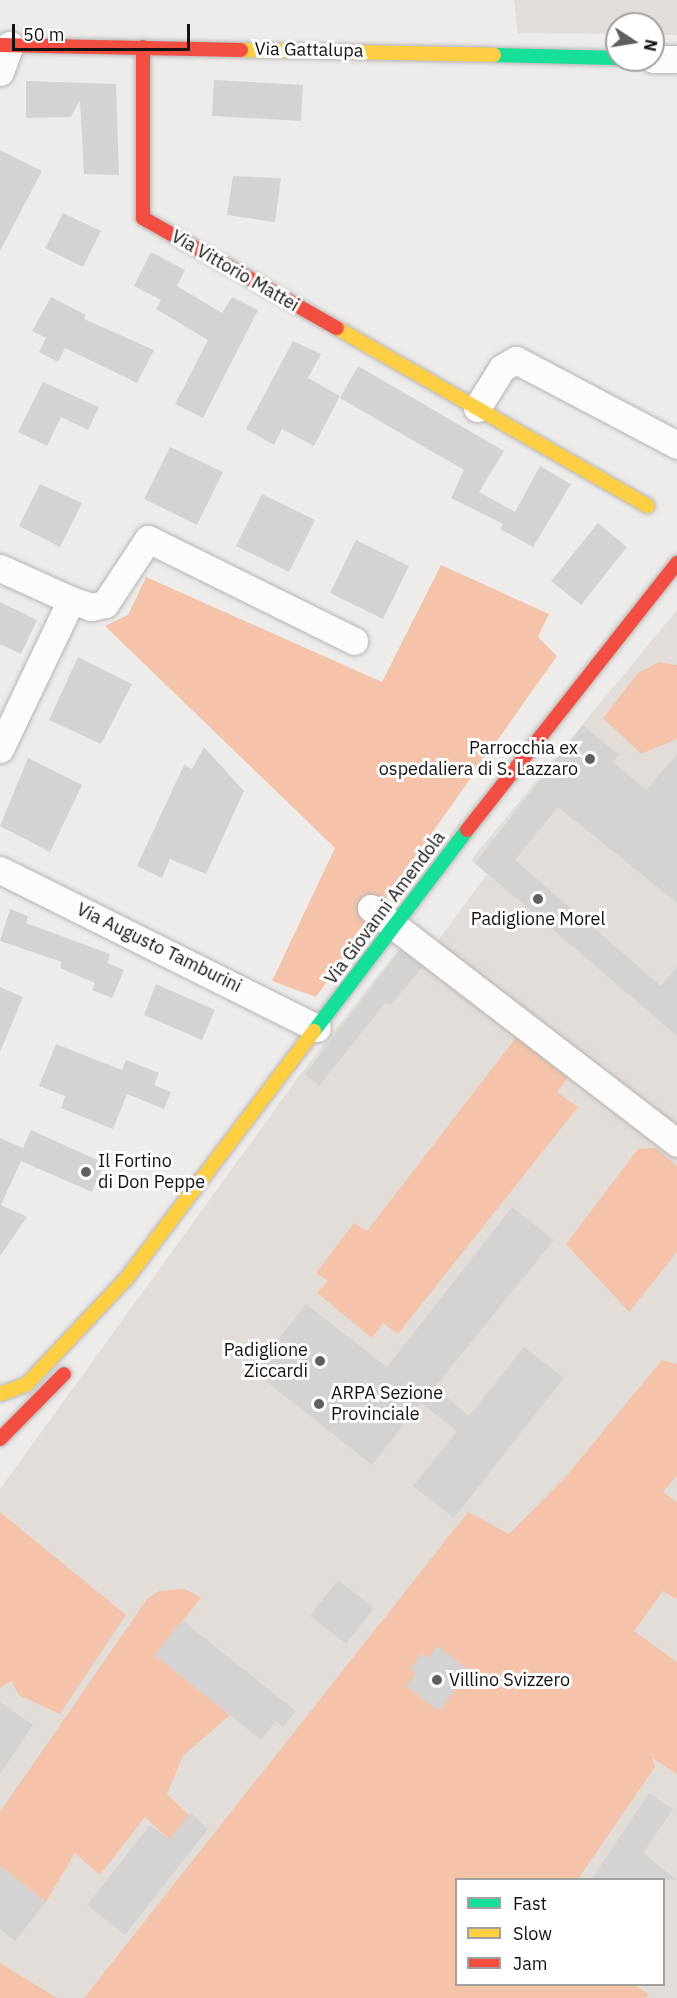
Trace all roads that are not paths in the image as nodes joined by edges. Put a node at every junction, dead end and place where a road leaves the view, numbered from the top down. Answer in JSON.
{"nodes":[{"id":1,"x":5,"y":45,"type":"edge"},
{"id":2,"x":143,"y":47,"type":"junction"},
{"id":3,"x":605,"y":58,"type":"edge"},
{"id":4,"x":0,"y":72,"type":"edge"},
{"id":5,"x":477,"y":408,"type":"junction"},
{"id":6,"x":677,"y":446,"type":"edge"},
{"id":7,"x":648,"y":506,"type":"dead end"},
{"id":8,"x":677,"y":563,"type":"edge"},
{"id":9,"x":0,"y":568,"type":"edge"},
{"id":10,"x":71,"y":600,"type":"junction"},
{"id":11,"x":354,"y":641,"type":"dead end"},
{"id":12,"x":0,"y":748,"type":"edge"},
{"id":13,"x":0,"y":870,"type":"edge"},
{"id":14,"x":371,"y":908,"type":"dead end"},
{"id":15,"x":395,"y":923,"type":"junction"},
{"id":16,"x":316,"y":1028,"type":"junction"},
{"id":17,"x":677,"y":1143,"type":"edge"},
{"id":18,"x":127,"y":1278,"type":"junction"},
{"id":19,"x":94,"y":1335,"type":"dead end"},
{"id":20,"x":76,"y":1360,"type":"dead end"},
{"id":21,"x":0,"y":1394,"type":"edge"},
{"id":22,"x":0,"y":1439,"type":"edge"}],
"edges":[{"from":1,"to":2,"type":"street","name":"Via Gattalupa"},
{"from":1,"to":4,"type":"street"},
{"from":2,"to":3,"type":"street","name":"Via Gattalupa"},
{"from":2,"to":5,"type":"street","name":"Via Vittorio Mattei"},
{"from":5,"to":6,"type":"street"},
{"from":5,"to":7,"type":"street","name":"Via Vittorio Mattei"},
{"from":8,"to":15,"type":"street","name":"Via Giovanni Amendola"},
{"from":9,"to":10,"type":"street"},
{"from":10,"to":11,"type":"street"},
{"from":10,"to":12,"type":"street"},
{"from":13,"to":16,"type":"street","name":"Via Augusto Tamburini"},
{"from":14,"to":15,"type":"street"},
{"from":15,"to":16,"type":"street","name":"Via Giovanni Amendola"},
{"from":15,"to":17,"type":"street"},
{"from":16,"to":18,"type":"street","name":"Via Giovanni Amendola"},
{"from":18,"to":19,"type":"street","name":"Via Giovanni Amendola"},
{"from":18,"to":21,"type":"street","name":"Via Giovanni Amendola"},
{"from":20,"to":22,"type":"street"}]}
